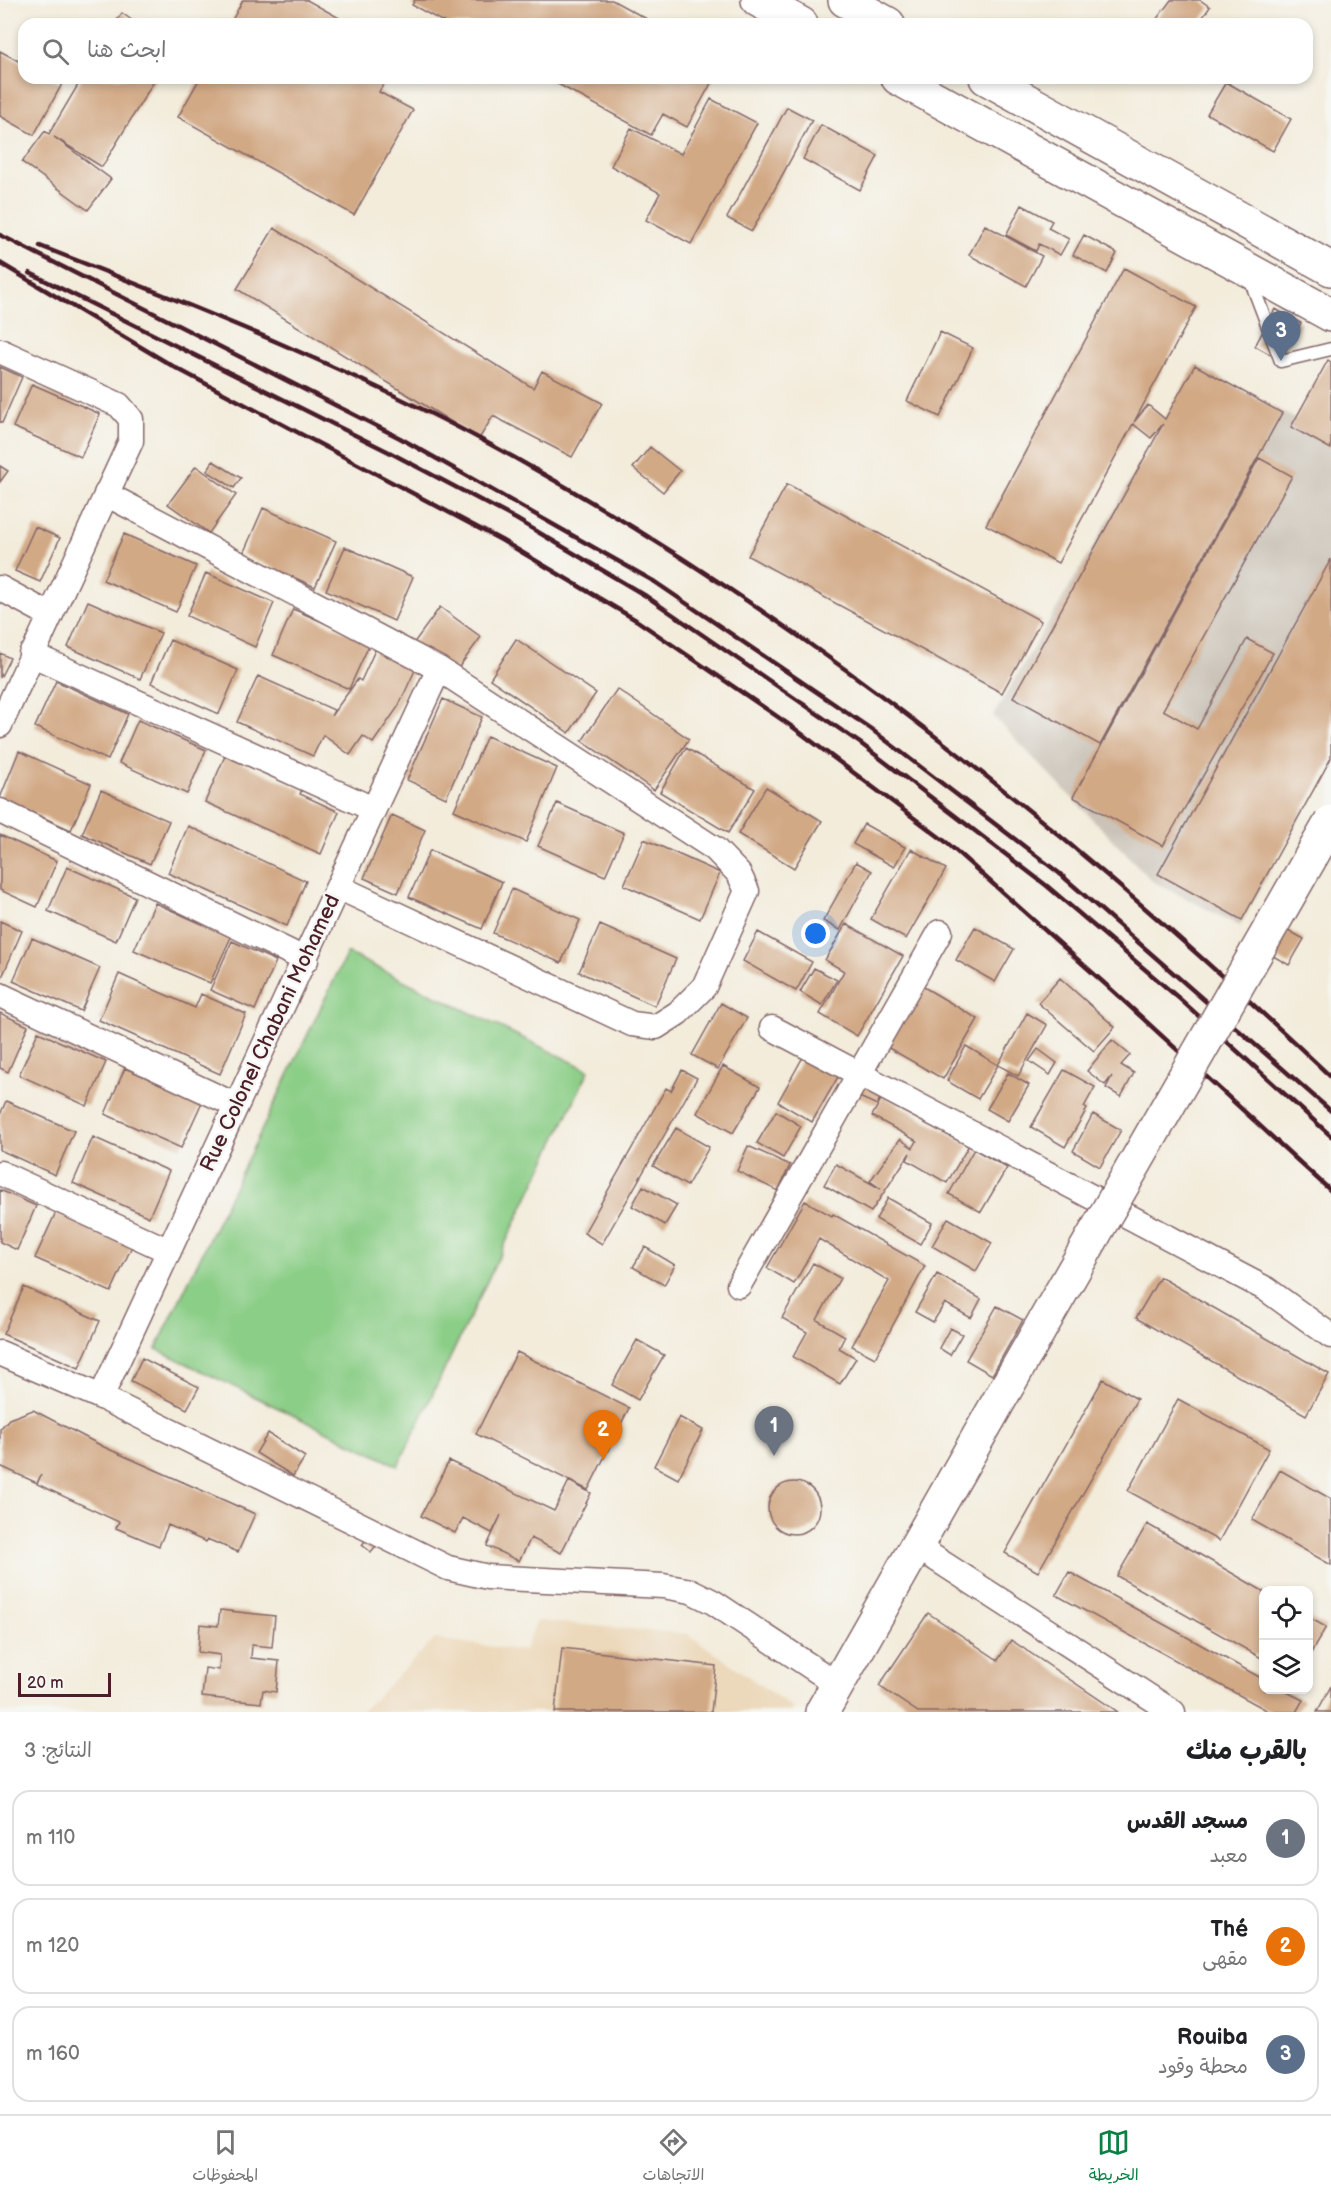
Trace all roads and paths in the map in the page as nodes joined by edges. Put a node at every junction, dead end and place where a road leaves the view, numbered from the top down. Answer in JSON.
{"nodes":[{"id":1,"x":758,"y":0,"type":"edge"},
{"id":2,"x":845,"y":0,"type":"edge"},
{"id":3,"x":790,"y":18,"type":"edge"},
{"id":4,"x":877,"y":18,"type":"edge"},
{"id":5,"x":909,"y":84,"type":"edge"},
{"id":6,"x":997,"y":84,"type":"edge"},
{"id":7,"x":1331,"y":269,"type":"edge"},
{"id":8,"x":1247,"y":270,"type":"junction"},
{"id":9,"x":1331,"y":315,"type":"edge"},
{"id":10,"x":1331,"y":349,"type":"edge"},
{"id":11,"x":0,"y":351,"type":"edge"},
{"id":12,"x":106,"y":494,"type":"junction"},
{"id":13,"x":0,"y":588,"type":"edge"},
{"id":14,"x":50,"y":615,"type":"junction"},
{"id":15,"x":31,"y":654,"type":"junction"},
{"id":16,"x":439,"y":669,"type":"junction"},
{"id":17,"x":0,"y":725,"type":"edge"},
{"id":18,"x":373,"y":809,"type":"junction"},
{"id":19,"x":0,"y":811,"type":"edge"},
{"id":20,"x":1331,"y":822,"type":"edge"},
{"id":21,"x":338,"y":887,"type":"junction"},
{"id":22,"x":940,"y":932,"type":"dead end"},
{"id":23,"x":306,"y":960,"type":"junction"},
{"id":24,"x":0,"y":995,"type":"edge"},
{"id":25,"x":772,"y":1028,"type":"dead end"},
{"id":26,"x":860,"y":1075,"type":"junction"},
{"id":27,"x":235,"y":1105,"type":"junction"},
{"id":28,"x":0,"y":1173,"type":"edge"},
{"id":29,"x":169,"y":1251,"type":"junction"},
{"id":30,"x":739,"y":1285,"type":"dead end"},
{"id":31,"x":1331,"y":1336,"type":"edge"},
{"id":32,"x":4,"y":1361,"type":"edge"},
{"id":33,"x":101,"y":1397,"type":"junction"},
{"id":34,"x":916,"y":1546,"type":"junction"},
{"id":35,"x":830,"y":1698,"type":"edge"},
{"id":36,"x":1173,"y":1712,"type":"edge"}],
"edges":[{"from":1,"to":3,"type":"main road"},
{"from":2,"to":4,"type":"main road"},
{"from":5,"to":8,"type":"main road"},
{"from":6,"to":7,"type":"main road"},
{"from":8,"to":9,"type":"main road"},
{"from":8,"to":10,"type":"lane"},
{"from":11,"to":12,"type":"street"},
{"from":12,"to":14,"type":"street"},
{"from":12,"to":16,"type":"street"},
{"from":13,"to":14,"type":"street"},
{"from":14,"to":15,"type":"street"},
{"from":15,"to":17,"type":"street"},
{"from":15,"to":18,"type":"street"},
{"from":16,"to":18,"type":"street","name":"Rue Colonel Chabani Mohamed"},
{"from":16,"to":21,"type":"street"},
{"from":18,"to":21,"type":"street","name":"Rue Colonel Chabani Mohamed"},
{"from":19,"to":23,"type":"street"},
{"from":20,"to":34,"type":"main road","bridge":true},
{"from":21,"to":23,"type":"street","name":"Rue Colonel Chabani Mohamed"},
{"from":22,"to":26,"type":"street"},
{"from":23,"to":27,"type":"street","name":"Rue Colonel Chabani Mohamed"},
{"from":24,"to":27,"type":"street"},
{"from":25,"to":26,"type":"street"},
{"from":26,"to":30,"type":"street"},
{"from":26,"to":31,"type":"street"},
{"from":27,"to":29,"type":"street","name":"Rue Colonel Chabani Mohamed"},
{"from":28,"to":29,"type":"street"},
{"from":29,"to":33,"type":"street","name":"Rue Colonel Chabani Mohamed"},
{"from":32,"to":33,"type":"street"},
{"from":33,"to":35,"type":"street"},
{"from":34,"to":35,"type":"main road"},
{"from":34,"to":36,"type":"street"}]}
